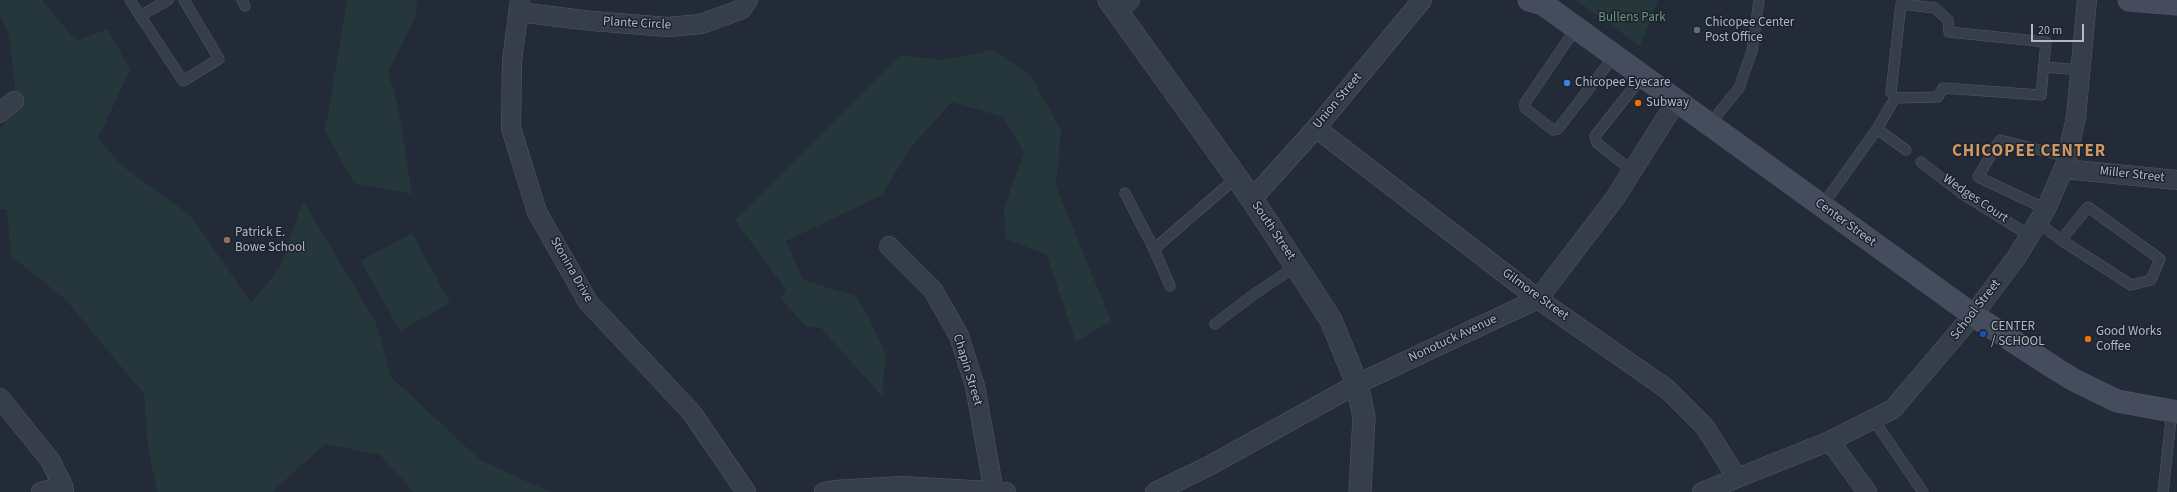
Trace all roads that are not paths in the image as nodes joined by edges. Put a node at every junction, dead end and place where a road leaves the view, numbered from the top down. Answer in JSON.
{"nodes":[{"id":1,"x":130,"y":0,"type":"edge"},
{"id":2,"x":168,"y":0,"type":"edge"},
{"id":3,"x":184,"y":0,"type":"edge"},
{"id":4,"x":748,"y":0,"type":"edge"},
{"id":5,"x":1422,"y":0,"type":"edge"},
{"id":6,"x":1759,"y":0,"type":"edge"},
{"id":7,"x":2087,"y":0,"type":"edge"},
{"id":8,"x":2129,"y":0,"type":"edge"},
{"id":9,"x":1537,"y":1,"type":"edge"},
{"id":10,"x":1917,"y":3,"type":"edge"},
{"id":11,"x":1119,"y":4,"type":"edge"},
{"id":12,"x":2177,"y":4,"type":"edge"},
{"id":13,"x":519,"y":6,"type":"edge"},
{"id":14,"x":140,"y":16,"type":"junction"},
{"id":15,"x":1576,"y":28,"type":"junction"},
{"id":16,"x":1614,"y":56,"type":"junction"},
{"id":17,"x":2044,"y":67,"type":"junction"},
{"id":18,"x":2080,"y":70,"type":"junction"},
{"id":19,"x":1642,"y":77,"type":"junction"},
{"id":20,"x":1895,"y":98,"type":"junction"},
{"id":21,"x":1676,"y":102,"type":"junction"},
{"id":22,"x":1709,"y":125,"type":"junction"},
{"id":23,"x":1316,"y":128,"type":"junction"},
{"id":24,"x":1876,"y":130,"type":"junction"},
{"id":25,"x":1906,"y":150,"type":"dead end"},
{"id":26,"x":1921,"y":162,"type":"dead end"},
{"id":27,"x":2066,"y":163,"type":"junction"},
{"id":28,"x":1632,"y":171,"type":"junction"},
{"id":29,"x":1236,"y":178,"type":"junction"},
{"id":30,"x":2177,"y":180,"type":"edge"},
{"id":31,"x":1125,"y":193,"type":"dead end"},
{"id":32,"x":1252,"y":199,"type":"junction"},
{"id":33,"x":1822,"y":206,"type":"junction"},
{"id":34,"x":2038,"y":222,"type":"junction"},
{"id":35,"x":2062,"y":240,"type":"junction"},
{"id":36,"x":889,"y":246,"type":"dead end"},
{"id":37,"x":1154,"y":249,"type":"junction"},
{"id":38,"x":1296,"y":266,"type":"junction"},
{"id":39,"x":1170,"y":286,"type":"dead end"},
{"id":40,"x":1538,"y":299,"type":"junction"},
{"id":41,"x":1973,"y":315,"type":"junction"},
{"id":42,"x":1215,"y":324,"type":"dead end"},
{"id":43,"x":1357,"y":384,"type":"junction"},
{"id":44,"x":0,"y":398,"type":"edge"},
{"id":45,"x":2174,"y":411,"type":"edge"},
{"id":46,"x":1873,"y":419,"type":"junction"},
{"id":47,"x":1830,"y":441,"type":"junction"},
{"id":48,"x":1737,"y":478,"type":"junction"},
{"id":49,"x":63,"y":489,"type":"edge"},
{"id":50,"x":41,"y":492,"type":"edge"},
{"id":51,"x":746,"y":492,"type":"edge"},
{"id":52,"x":824,"y":492,"type":"edge"},
{"id":53,"x":998,"y":492,"type":"edge"},
{"id":54,"x":1155,"y":492,"type":"edge"},
{"id":55,"x":1360,"y":492,"type":"edge"},
{"id":56,"x":1702,"y":492,"type":"edge"},
{"id":57,"x":1867,"y":492,"type":"edge"},
{"id":58,"x":1923,"y":492,"type":"edge"},
{"id":59,"x":2163,"y":492,"type":"edge"}],
"edges":[{"from":1,"to":14,"type":"lane"},
{"from":2,"to":14,"type":"lane"},
{"from":3,"to":14,"type":"lane"},
{"from":4,"to":13,"type":"street","name":"Plante Circle"},
{"from":5,"to":23,"type":"street","name":"Union Street"},
{"from":6,"to":22,"type":"lane"},
{"from":7,"to":18,"type":"street","name":"School Street"},
{"from":8,"to":12,"type":"main road"},
{"from":9,"to":15,"type":"main road","name":"Center Street"},
{"from":10,"to":17,"type":"lane"},
{"from":10,"to":20,"type":"lane"},
{"from":11,"to":29,"type":"street","name":"South Street"},
{"from":13,"to":51,"type":"street","name":"Stonina Drive"},
{"from":15,"to":16,"type":"main road","name":"Center Street"},
{"from":15,"to":16,"type":"lane"},
{"from":16,"to":19,"type":"main road","name":"Center Street"},
{"from":17,"to":18,"type":"lane"},
{"from":17,"to":20,"type":"lane"},
{"from":18,"to":27,"type":"street","name":"School Street"},
{"from":19,"to":21,"type":"main road","name":"Center Street"},
{"from":19,"to":28,"type":"lane"},
{"from":20,"to":24,"type":"lane"},
{"from":21,"to":22,"type":"main road","name":"Center Street"},
{"from":21,"to":28,"type":"street","name":"Nonotuck Avenue"},
{"from":22,"to":33,"type":"main road","name":"Center Street"},
{"from":23,"to":32,"type":"street","name":"Union Street"},
{"from":23,"to":40,"type":"street","name":"Gilmore Street"},
{"from":24,"to":25,"type":"lane"},
{"from":24,"to":33,"type":"lane"},
{"from":26,"to":34,"type":"lane","name":"Wedges Court"},
{"from":27,"to":30,"type":"street","name":"Miller Street"},
{"from":27,"to":34,"type":"street","name":"School Street"},
{"from":27,"to":34,"type":"lane"},
{"from":28,"to":40,"type":"street","name":"Nonotuck Avenue"},
{"from":29,"to":32,"type":"street","name":"South Street"},
{"from":29,"to":37,"type":"lane"},
{"from":31,"to":37,"type":"lane"},
{"from":32,"to":38,"type":"street","name":"South Street"},
{"from":33,"to":41,"type":"main road","name":"Center Street"},
{"from":34,"to":35,"type":"lane"},
{"from":34,"to":41,"type":"street","name":"School Street"},
{"from":35,"to":35,"type":"lane"},
{"from":36,"to":53,"type":"street","name":"Chapin Street"},
{"from":37,"to":39,"type":"lane"},
{"from":38,"to":42,"type":"lane"},
{"from":38,"to":43,"type":"street","name":"South Street"},
{"from":40,"to":43,"type":"street","name":"Nonotuck Avenue"},
{"from":40,"to":48,"type":"street","name":"Gilmore Street"},
{"from":41,"to":45,"type":"main road","name":"Center Street"},
{"from":41,"to":46,"type":"street","name":"School Street"},
{"from":43,"to":54,"type":"street","name":"Nonotuck Avenue"},
{"from":43,"to":55,"type":"street","name":"South Street"},
{"from":44,"to":49,"type":"street"},
{"from":45,"to":59,"type":"lane"},
{"from":46,"to":47,"type":"street","name":"School Street"},
{"from":46,"to":58,"type":"lane"},
{"from":47,"to":48,"type":"street","name":"School Street"},
{"from":47,"to":57,"type":"street"},
{"from":48,"to":56,"type":"street","name":"School Street"},
{"from":49,"to":50,"type":"street"},
{"from":52,"to":53,"type":"street"}]}
